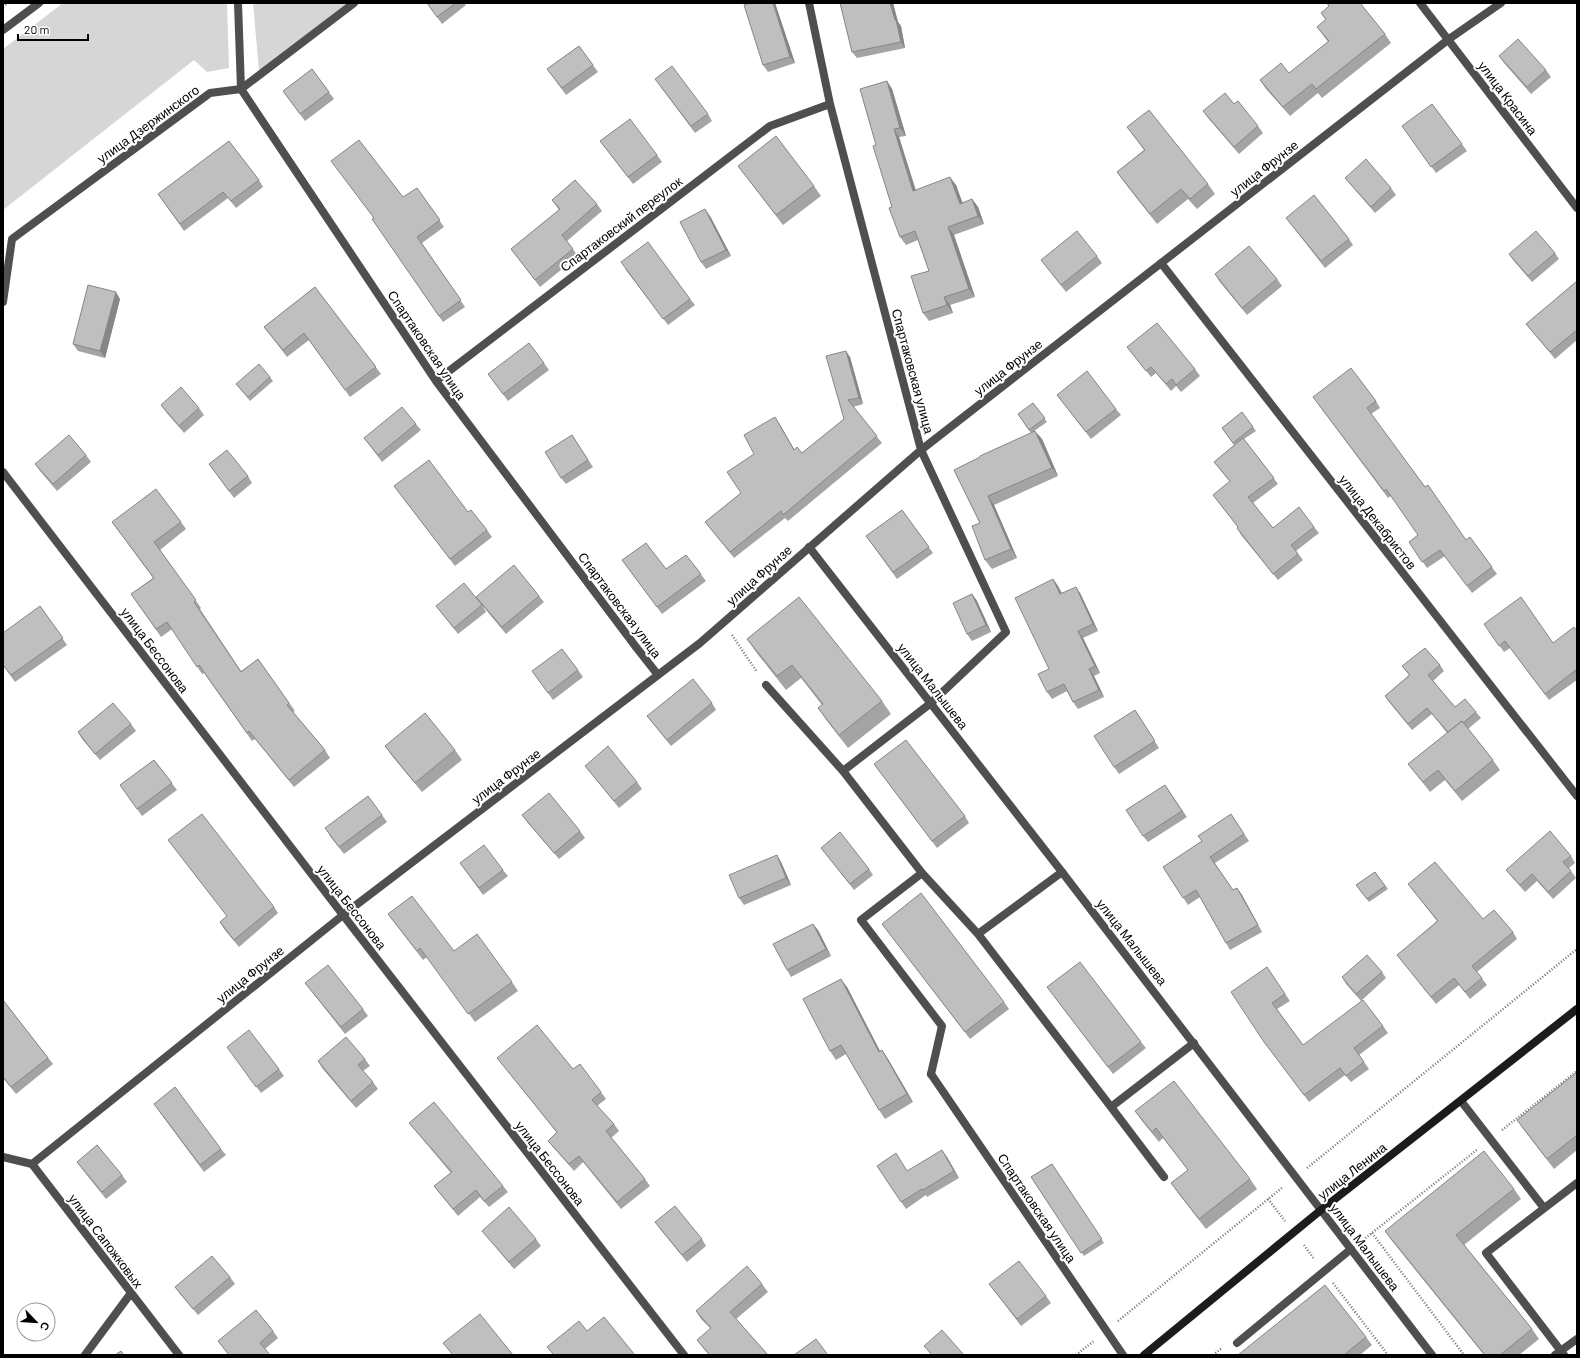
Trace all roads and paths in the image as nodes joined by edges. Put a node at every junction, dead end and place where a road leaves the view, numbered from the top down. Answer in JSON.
{"nodes":[{"id":1,"x":8,"y":3,"type":"edge"},
{"id":2,"x":38,"y":3,"type":"edge"},
{"id":3,"x":238,"y":3,"type":"edge"},
{"id":4,"x":354,"y":3,"type":"edge"},
{"id":5,"x":809,"y":3,"type":"edge"},
{"id":6,"x":1420,"y":3,"type":"edge"},
{"id":7,"x":1501,"y":3,"type":"edge"},
{"id":8,"x":3,"y":6,"type":"edge"},
{"id":9,"x":3,"y":30,"type":"edge"},
{"id":10,"x":1449,"y":39,"type":"junction"},
{"id":11,"x":241,"y":89,"type":"junction"},
{"id":12,"x":830,"y":104,"type":"junction"},
{"id":13,"x":1577,"y":208,"type":"edge"},
{"id":14,"x":1161,"y":263,"type":"junction"},
{"id":15,"x":3,"y":302,"type":"edge"},
{"id":16,"x":436,"y":381,"type":"junction"},
{"id":17,"x":921,"y":450,"type":"junction"},
{"id":18,"x":3,"y":472,"type":"edge"},
{"id":19,"x":809,"y":547,"type":"junction"},
{"id":20,"x":724,"y":623,"type":"junction"},
{"id":21,"x":658,"y":675,"type":"junction"},
{"id":22,"x":766,"y":686,"type":"joint"},
{"id":23,"x":931,"y":703,"type":"junction"},
{"id":24,"x":843,"y":771,"type":"junction"},
{"id":25,"x":1577,"y":796,"type":"edge"},
{"id":26,"x":1062,"y":872,"type":"junction"},
{"id":27,"x":922,"y":873,"type":"junction"},
{"id":28,"x":343,"y":915,"type":"junction"},
{"id":29,"x":978,"y":934,"type":"junction"},
{"id":30,"x":1577,"y":949,"type":"edge"},
{"id":31,"x":1577,"y":1009,"type":"edge"},
{"id":32,"x":1194,"y":1043,"type":"junction"},
{"id":33,"x":1577,"y":1070,"type":"edge"},
{"id":34,"x":1461,"y":1101,"type":"junction"},
{"id":35,"x":1111,"y":1107,"type":"junction"},
{"id":36,"x":1490,"y":1139,"type":"junction"},
{"id":37,"x":3,"y":1157,"type":"edge"},
{"id":38,"x":32,"y":1164,"type":"junction"},
{"id":39,"x":1296,"y":1176,"type":"junction"},
{"id":40,"x":1164,"y":1177,"type":"dead end"},
{"id":41,"x":1577,"y":1183,"type":"edge"},
{"id":42,"x":1544,"y":1208,"type":"junction"},
{"id":43,"x":1321,"y":1210,"type":"junction"},
{"id":44,"x":1372,"y":1233,"type":"junction"},
{"id":45,"x":1351,"y":1249,"type":"junction"},
{"id":46,"x":131,"y":1293,"type":"junction"},
{"id":47,"x":1106,"y":1330,"type":"junction"},
{"id":48,"x":1577,"y":1339,"type":"edge"},
{"id":49,"x":1237,"y":1342,"type":"dead end"},
{"id":50,"x":1428,"y":1354,"type":"edge"},
{"id":51,"x":1560,"y":1354,"type":"edge"},
{"id":52,"x":85,"y":1355,"type":"edge"},
{"id":53,"x":179,"y":1355,"type":"edge"},
{"id":54,"x":684,"y":1355,"type":"edge"},
{"id":55,"x":1076,"y":1355,"type":"edge"},
{"id":56,"x":1123,"y":1355,"type":"edge"},
{"id":57,"x":1144,"y":1355,"type":"edge"},
{"id":58,"x":1464,"y":1355,"type":"edge"}],
"edges":[{"from":1,"to":8,"type":"path"},
{"from":2,"to":9,"type":"street"},
{"from":3,"to":11,"type":"street"},
{"from":4,"to":11,"type":"street","name":"улица Дзержинского"},
{"from":5,"to":12,"type":"street","name":"Спартаковская улица"},
{"from":6,"to":10,"type":"street","name":"улица Красина"},
{"from":7,"to":10,"type":"street","name":"улица Фрунзе"},
{"from":10,"to":13,"type":"street","name":"улица Красина"},
{"from":10,"to":14,"type":"street","name":"улица Фрунзе"},
{"from":11,"to":15,"type":"street","name":"улица Дзержинского"},
{"from":11,"to":16,"type":"street","name":"Спартаковская улица"},
{"from":12,"to":16,"type":"street","name":"Спартаковский переулок"},
{"from":12,"to":17,"type":"street","name":"Спартаковская улица"},
{"from":14,"to":17,"type":"street","name":"улица Фрунзе"},
{"from":14,"to":25,"type":"street","name":"улица Декабристов"},
{"from":16,"to":21,"type":"street","name":"Спартаковская улица"},
{"from":17,"to":19,"type":"street","name":"улица Фрунзе"},
{"from":17,"to":23,"type":"street","name":"Спартаковская улица"},
{"from":18,"to":28,"type":"street","name":"улица Бессонова"},
{"from":19,"to":20,"type":"street","name":"улица Фрунзе"},
{"from":19,"to":23,"type":"street","name":"улица Малышева"},
{"from":20,"to":21,"type":"street","name":"улица Фрунзе"},
{"from":20,"to":22,"type":"path"},
{"from":21,"to":28,"type":"street","name":"улица Фрунзе"},
{"from":22,"to":24,"type":"street"},
{"from":23,"to":24,"type":"street"},
{"from":23,"to":26,"type":"street","name":"улица Малышева"},
{"from":24,"to":27,"type":"street"},
{"from":26,"to":29,"type":"street"},
{"from":26,"to":32,"type":"street","name":"улица Малышева"},
{"from":27,"to":29,"type":"street"},
{"from":27,"to":47,"type":"street","name":"Спартаковская улица"},
{"from":28,"to":38,"type":"street","name":"улица Фрунзе"},
{"from":28,"to":54,"type":"street","name":"улица Бессонова"},
{"from":29,"to":35,"type":"street"},
{"from":30,"to":39,"type":"path"},
{"from":31,"to":34,"type":"main road","name":"улица Ленина"},
{"from":32,"to":35,"type":"street"},
{"from":32,"to":39,"type":"street","name":"улица Малышева"},
{"from":33,"to":36,"type":"path"},
{"from":34,"to":36,"type":"street"},
{"from":34,"to":43,"type":"main road","name":"улица Ленина"},
{"from":35,"to":40,"type":"street"},
{"from":36,"to":42,"type":"street"},
{"from":36,"to":44,"type":"path"},
{"from":37,"to":38,"type":"street"},
{"from":38,"to":46,"type":"street","name":"улица Сапожковых"},
{"from":39,"to":43,"type":"street","name":"улица Малышева"},
{"from":39,"to":47,"type":"path"},
{"from":41,"to":42,"type":"street"},
{"from":42,"to":51,"type":"street"},
{"from":43,"to":45,"type":"street","name":"улица Малышева"},
{"from":43,"to":57,"type":"main road","name":"улица Ленина"},
{"from":44,"to":45,"type":"path"},
{"from":44,"to":58,"type":"path"},
{"from":45,"to":49,"type":"street"},
{"from":45,"to":50,"type":"street","name":"улица Малышева"},
{"from":46,"to":52,"type":"street"},
{"from":46,"to":53,"type":"street","name":"улица Сапожковых"},
{"from":47,"to":55,"type":"path"},
{"from":47,"to":56,"type":"street","name":"Спартаковская улица"},
{"from":48,"to":51,"type":"street"}]}
